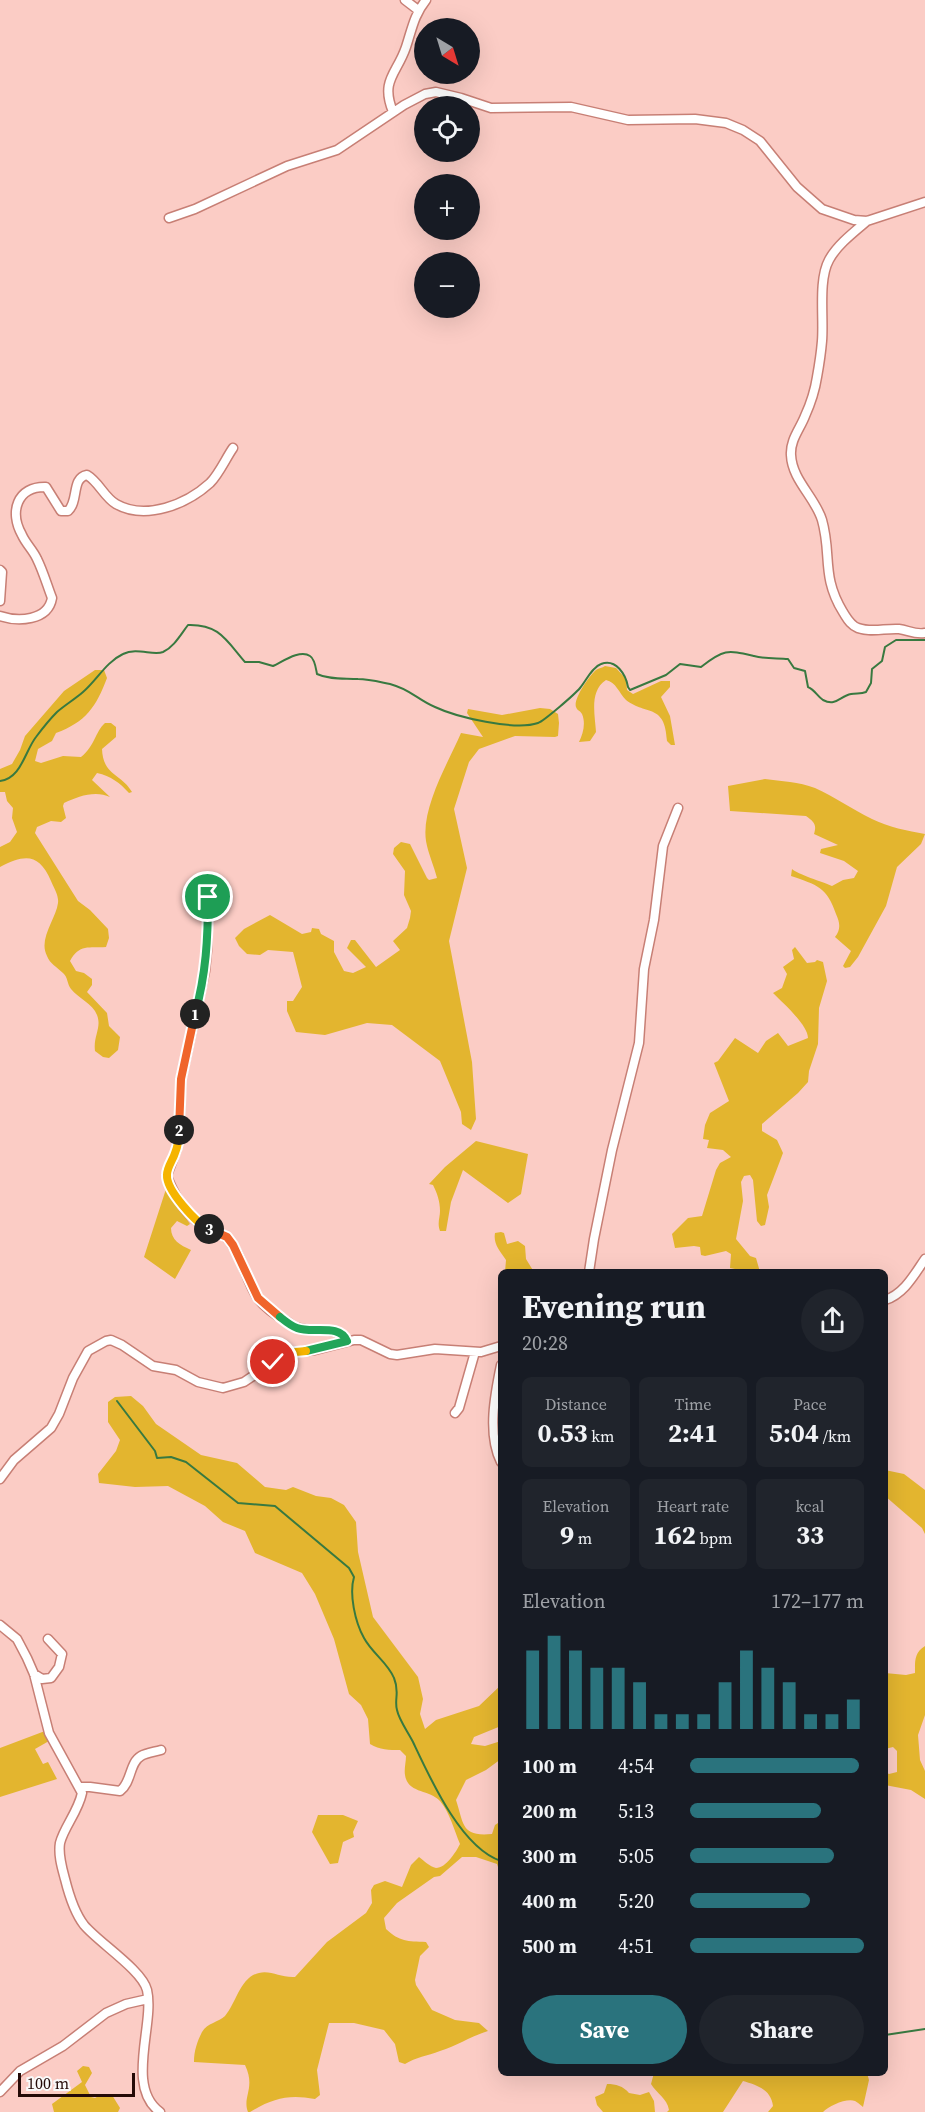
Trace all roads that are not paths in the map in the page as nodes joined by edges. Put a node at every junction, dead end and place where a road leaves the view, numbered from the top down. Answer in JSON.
{"nodes":[{"id":1,"x":405,"y":0,"type":"edge"},
{"id":2,"x":426,"y":0,"type":"edge"},
{"id":3,"x":418,"y":10,"type":"junction"},
{"id":4,"x":393,"y":112,"type":"junction"},
{"id":5,"x":925,"y":202,"type":"edge"},
{"id":6,"x":169,"y":218,"type":"dead end"},
{"id":7,"x":867,"y":221,"type":"junction"},
{"id":8,"x":233,"y":448,"type":"dead end"},
{"id":9,"x":0,"y":570,"type":"edge"},
{"id":10,"x":0,"y":601,"type":"edge"},
{"id":11,"x":0,"y":616,"type":"edge"},
{"id":12,"x":925,"y":633,"type":"edge"},
{"id":13,"x":678,"y":808,"type":"dead end"},
{"id":14,"x":208,"y":897,"type":"dead end"},
{"id":15,"x":925,"y":1259,"type":"edge"},
{"id":16,"x":589,"y":1269,"type":"edge"},
{"id":17,"x":888,"y":1298,"type":"edge"},
{"id":18,"x":347,"y":1341,"type":"junction"},
{"id":19,"x":498,"y":1348,"type":"edge"},
{"id":20,"x":475,"y":1352,"type":"junction"},
{"id":21,"x":498,"y":1389,"type":"edge"},
{"id":22,"x":455,"y":1413,"type":"dead end"},
{"id":23,"x":498,"y":1456,"type":"edge"},
{"id":24,"x":0,"y":1479,"type":"edge"},
{"id":25,"x":0,"y":1625,"type":"edge"},
{"id":26,"x":48,"y":1639,"type":"dead end"},
{"id":27,"x":34,"y":1674,"type":"junction"},
{"id":28,"x":161,"y":1750,"type":"dead end"},
{"id":29,"x":79,"y":1787,"type":"junction"},
{"id":30,"x":148,"y":1999,"type":"junction"},
{"id":31,"x":0,"y":2092,"type":"edge"},
{"id":32,"x":160,"y":2112,"type":"edge"}],
"edges":[{"from":1,"to":3,"type":"street"},
{"from":2,"to":3,"type":"street"},
{"from":3,"to":4,"type":"street"},
{"from":4,"to":6,"type":"street"},
{"from":4,"to":7,"type":"street"},
{"from":5,"to":7,"type":"street"},
{"from":7,"to":12,"type":"street"},
{"from":8,"to":11,"type":"street"},
{"from":9,"to":10,"type":"street"},
{"from":13,"to":16,"type":"street"},
{"from":14,"to":18,"type":"street"},
{"from":15,"to":17,"type":"street"},
{"from":18,"to":20,"type":"street"},
{"from":18,"to":24,"type":"street"},
{"from":19,"to":20,"type":"street"},
{"from":20,"to":22,"type":"street"},
{"from":21,"to":23,"type":"street"},
{"from":25,"to":27,"type":"street"},
{"from":26,"to":27,"type":"street"},
{"from":27,"to":29,"type":"street"},
{"from":28,"to":29,"type":"street"},
{"from":29,"to":30,"type":"street"},
{"from":30,"to":31,"type":"street"},
{"from":30,"to":32,"type":"street"}]}
